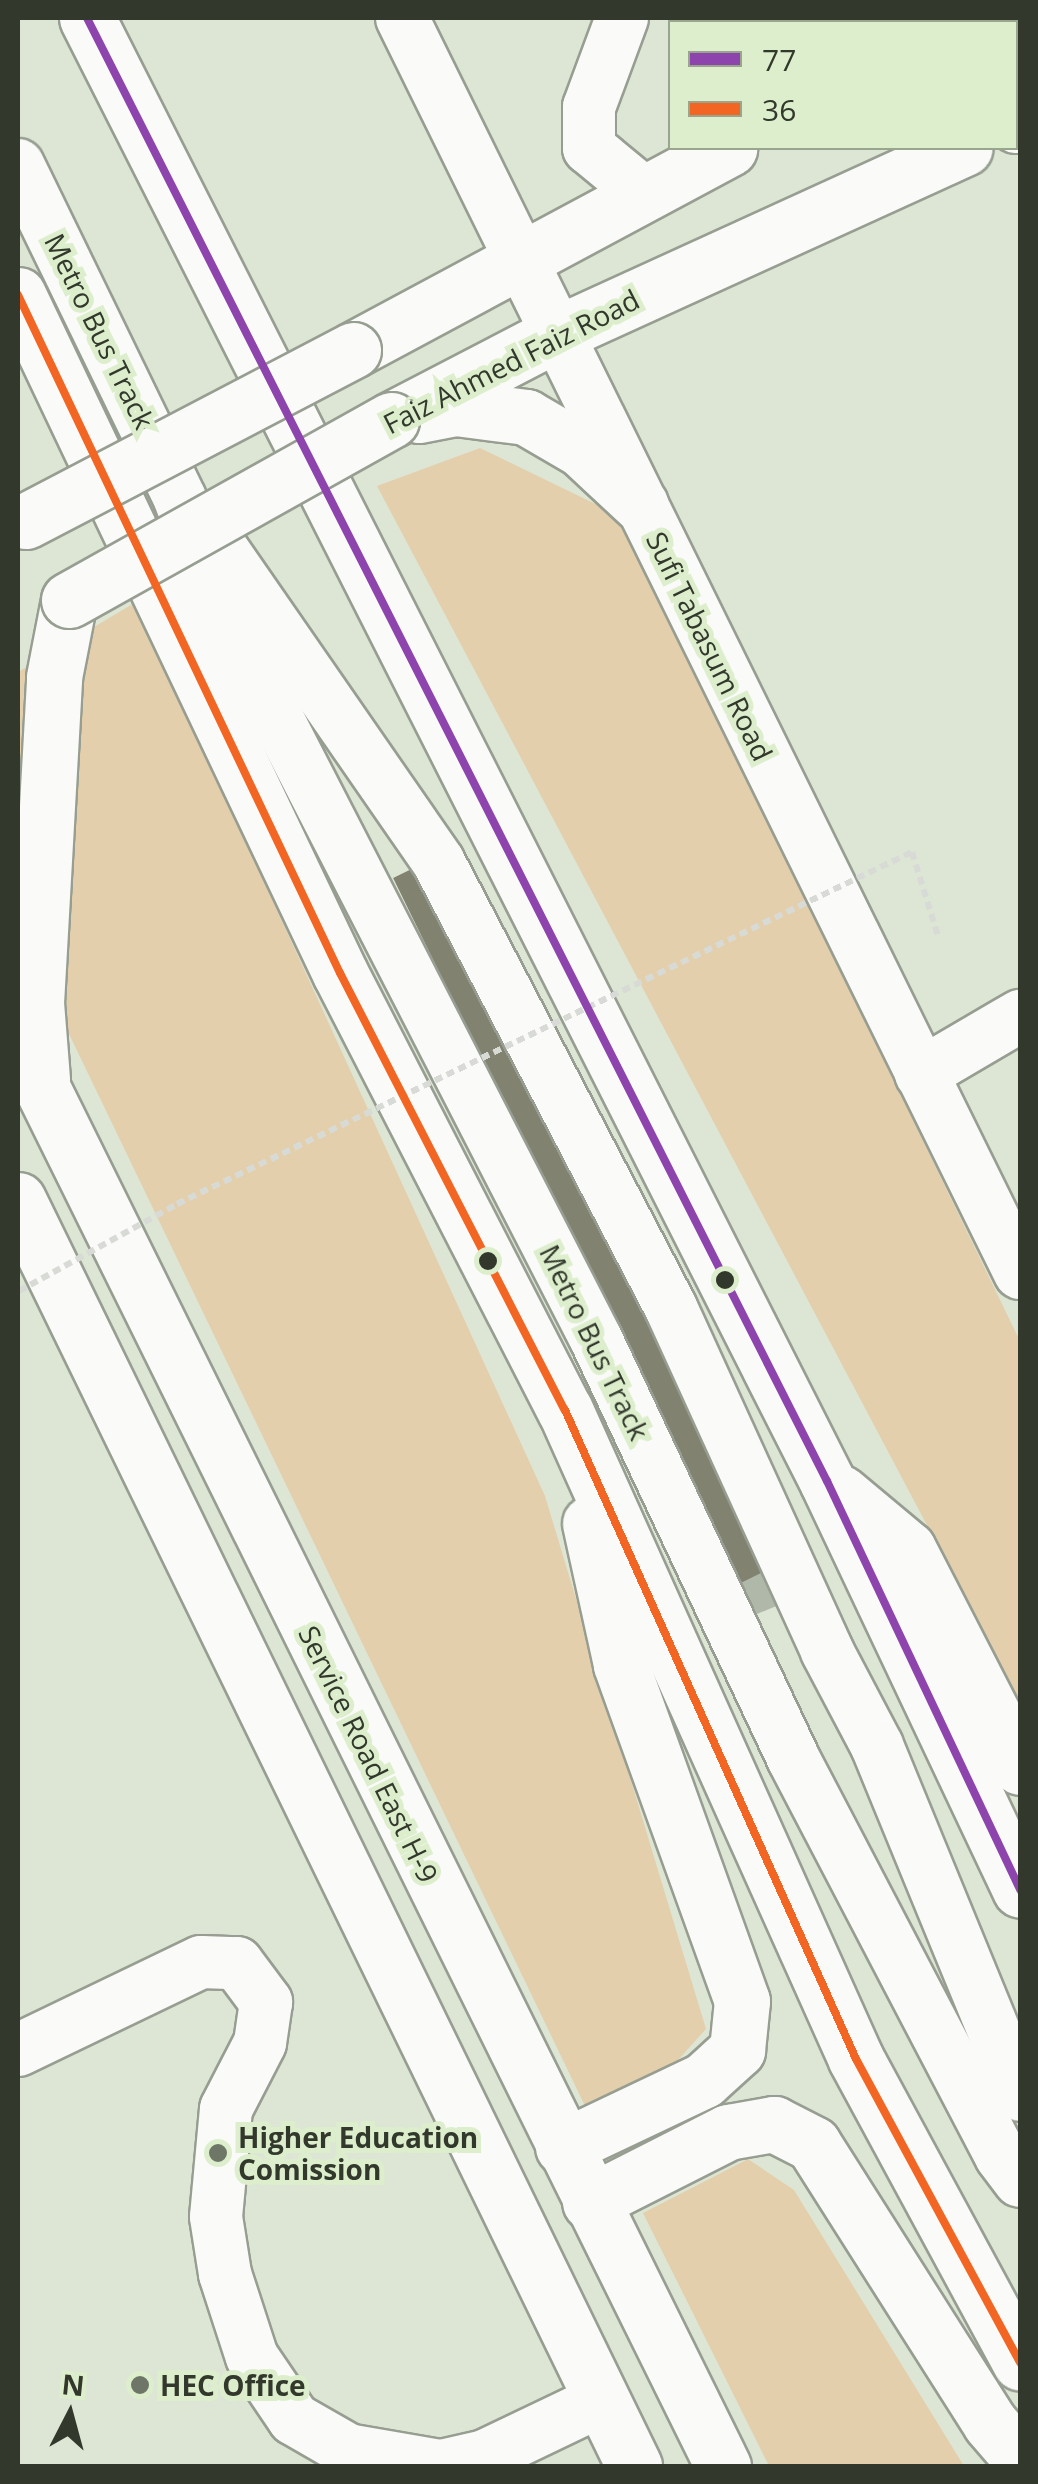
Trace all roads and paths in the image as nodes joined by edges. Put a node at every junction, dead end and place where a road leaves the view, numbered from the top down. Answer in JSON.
{"nodes":[{"id":1,"x":87,"y":18,"type":"edge"},
{"id":2,"x":402,"y":18,"type":"edge"},
{"id":3,"x":622,"y":18,"type":"edge"},
{"id":4,"x":725,"y":150,"type":"edge"},
{"id":5,"x":962,"y":150,"type":"edge"},
{"id":6,"x":18,"y":165,"type":"edge"},
{"id":7,"x":640,"y":190,"type":"junction"},
{"id":8,"x":519,"y":257,"type":"junction"},
{"id":9,"x":18,"y":295,"type":"edge"},
{"id":10,"x":556,"y":334,"type":"junction"},
{"id":11,"x":392,"y":420,"type":"junction"},
{"id":12,"x":180,"y":499,"type":"junction"},
{"id":13,"x":640,"y":504,"type":"junction"},
{"id":14,"x":20,"y":522,"type":"edge"},
{"id":15,"x":69,"y":600,"type":"junction"},
{"id":16,"x":18,"y":628,"type":"edge"},
{"id":17,"x":939,"y":939,"type":"dead end"},
{"id":18,"x":1020,"y":1016,"type":"edge"},
{"id":19,"x":18,"y":1039,"type":"edge"},
{"id":20,"x":921,"y":1074,"type":"junction"},
{"id":21,"x":44,"y":1098,"type":"junction"},
{"id":22,"x":1001,"y":1186,"type":"edge"},
{"id":23,"x":18,"y":1200,"type":"edge"},
{"id":24,"x":1020,"y":1273,"type":"edge"},
{"id":25,"x":18,"y":1292,"type":"edge"},
{"id":26,"x":566,"y":1410,"type":"junction"},
{"id":27,"x":827,"y":1481,"type":"junction"},
{"id":28,"x":1020,"y":1768,"type":"edge"},
{"id":29,"x":1020,"y":1890,"type":"edge"},
{"id":30,"x":18,"y":2050,"type":"edge"},
{"id":31,"x":1020,"y":2095,"type":"edge"},
{"id":32,"x":563,"y":2147,"type":"junction"},
{"id":33,"x":1020,"y":2181,"type":"edge"},
{"id":34,"x":590,"y":2202,"type":"junction"},
{"id":35,"x":1020,"y":2362,"type":"edge"},
{"id":36,"x":602,"y":2400,"type":"junction"},
{"id":37,"x":1020,"y":2458,"type":"edge"},
{"id":38,"x":634,"y":2466,"type":"edge"},
{"id":39,"x":723,"y":2466,"type":"edge"}],
"edges":[{"from":1,"to":27,"type":"main road"},
{"from":2,"to":8,"type":"street","name":"Sufi Tabasum Road"},
{"from":3,"to":7,"type":"street"},
{"from":4,"to":7,"type":"main road"},
{"from":5,"to":10,"type":"main road","name":"Faiz Ahmed Faiz Road"},
{"from":6,"to":12,"type":"street","name":"Metro Bus Track"},
{"from":7,"to":8,"type":"main road"},
{"from":8,"to":10,"type":"street","name":"Sufi Tabasum Road"},
{"from":8,"to":14,"type":"main road","bridge":true},
{"from":9,"to":26,"type":"main road"},
{"from":10,"to":11,"type":"main road","name":"Faiz Ahmed Faiz Road"},
{"from":10,"to":13,"type":"street","name":"Sufi Tabasum Road"},
{"from":11,"to":13,"type":"main road"},
{"from":11,"to":15,"type":"main road","name":"Faiz Ahmed Faiz Road","bridge":true},
{"from":12,"to":31,"type":"street","name":"Metro Bus Track"},
{"from":12,"to":33,"type":"street","name":"Metro Bus Track"},
{"from":13,"to":20,"type":"street","name":"Sufi Tabasum Road"},
{"from":15,"to":16,"type":"main road","name":"Faiz Ahmed Faiz Road"},
{"from":15,"to":21,"type":"main road"},
{"from":17,"to":25,"type":"path","bridge":true},
{"from":18,"to":20,"type":"street"},
{"from":19,"to":21,"type":"main road","name":"Service Road East H-9"},
{"from":20,"to":22,"type":"street","name":"Sufi Tabasum Road"},
{"from":21,"to":32,"type":"main road","name":"Service Road East H-9"},
{"from":22,"to":24,"type":"street","name":"Sufi Tabasum Road"},
{"from":23,"to":36,"type":"main road"},
{"from":26,"to":32,"type":"main road"},
{"from":26,"to":35,"type":"main road"},
{"from":27,"to":28,"type":"main road"},
{"from":27,"to":29,"type":"main road"},
{"from":30,"to":36,"type":"street"},
{"from":32,"to":34,"type":"main road","name":"Service Road East H-9"},
{"from":34,"to":37,"type":"main road"},
{"from":34,"to":39,"type":"main road","name":"Service Road East H-9"},
{"from":36,"to":38,"type":"main road"}]}
